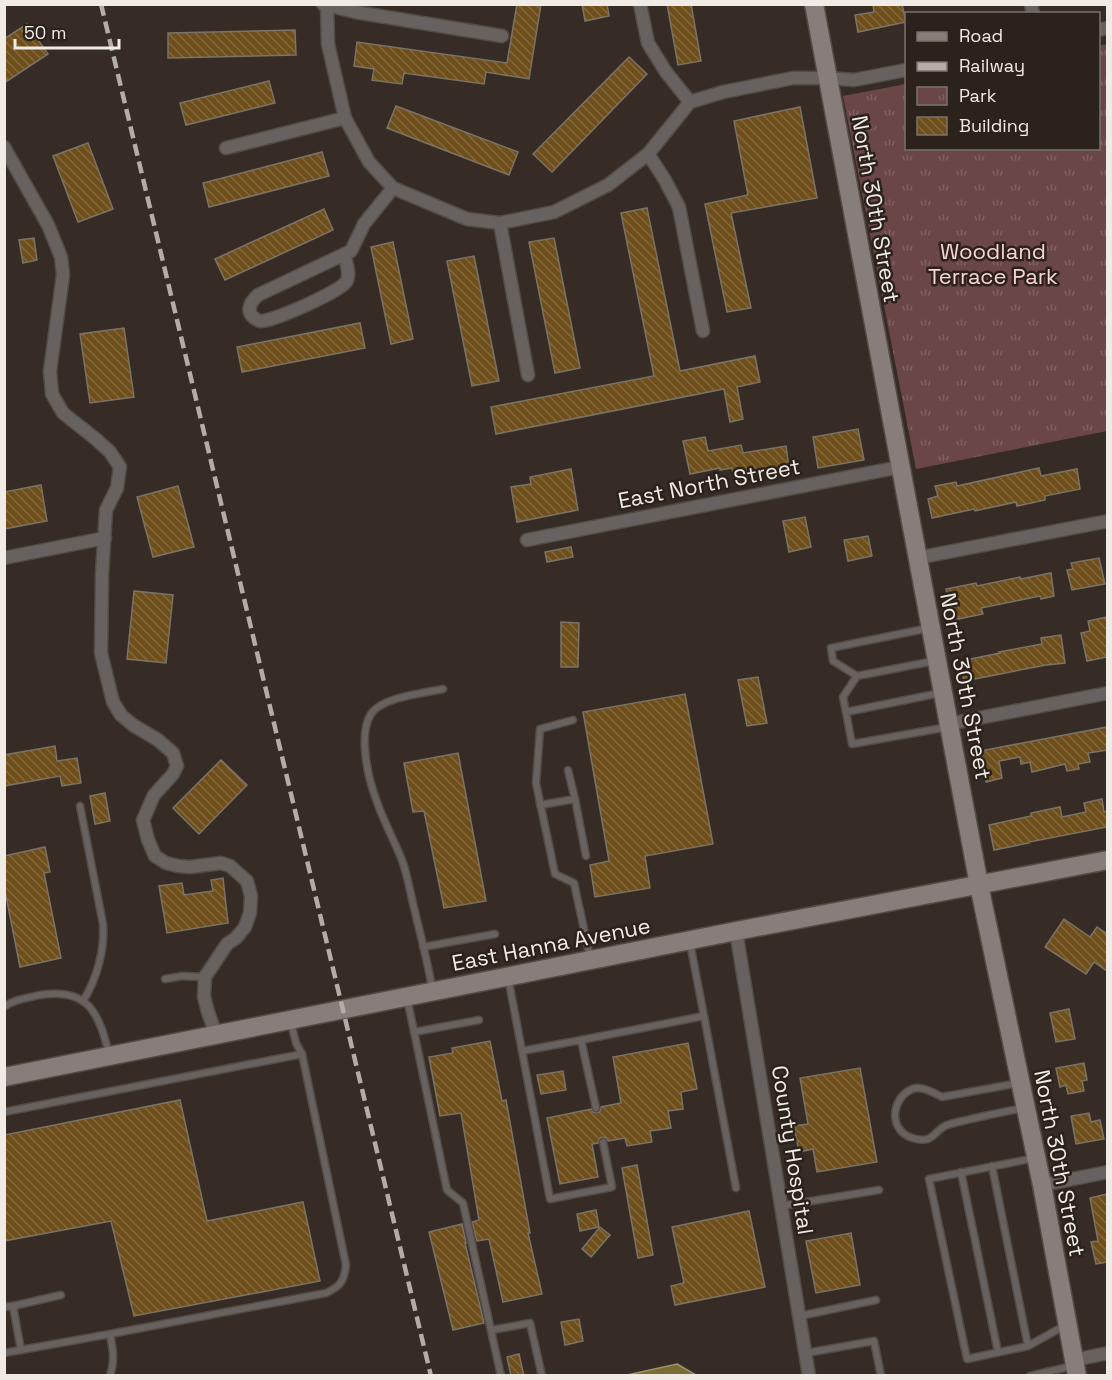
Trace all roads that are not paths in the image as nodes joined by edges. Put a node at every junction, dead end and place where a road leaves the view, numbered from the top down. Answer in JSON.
{"nodes":[{"id":1,"x":640,"y":4,"type":"edge"},
{"id":2,"x":814,"y":4,"type":"edge"},
{"id":3,"x":326,"y":5,"type":"edge"},
{"id":4,"x":502,"y":36,"type":"dead end"},
{"id":5,"x":905,"y":70,"type":"edge"},
{"id":6,"x":827,"y":78,"type":"junction"},
{"id":7,"x":690,"y":102,"type":"junction"},
{"id":8,"x":345,"y":118,"type":"junction"},
{"id":9,"x":226,"y":148,"type":"dead end"},
{"id":10,"x":5,"y":149,"type":"edge"},
{"id":11,"x":648,"y":154,"type":"junction"},
{"id":12,"x":393,"y":188,"type":"junction"},
{"id":13,"x":500,"y":223,"type":"junction"},
{"id":14,"x":344,"y":255,"type":"junction"},
{"id":15,"x":703,"y":331,"type":"dead end"},
{"id":16,"x":528,"y":375,"type":"dead end"},
{"id":17,"x":900,"y":467,"type":"junction"},
{"id":18,"x":1107,"y":521,"type":"edge"},
{"id":19,"x":105,"y":538,"type":"junction"},
{"id":20,"x":527,"y":540,"type":"dead end"},
{"id":21,"x":4,"y":558,"type":"edge"},
{"id":22,"x":917,"y":558,"type":"junction"},
{"id":23,"x":930,"y":628,"type":"junction"},
{"id":24,"x":936,"y":660,"type":"junction"},
{"id":25,"x":857,"y":676,"type":"junction"},
{"id":26,"x":443,"y":689,"type":"dead end"},
{"id":27,"x":942,"y":693,"type":"junction"},
{"id":28,"x":1107,"y":693,"type":"edge"},
{"id":29,"x":846,"y":712,"type":"junction"},
{"id":30,"x":573,"y":720,"type":"dead end"},
{"id":31,"x":948,"y":725,"type":"junction"},
{"id":32,"x":568,"y":770,"type":"dead end"},
{"id":33,"x":575,"y":799,"type":"junction"},
{"id":34,"x":540,"y":805,"type":"junction"},
{"id":35,"x":80,"y":806,"type":"dead end"},
{"id":36,"x":586,"y":856,"type":"dead end"},
{"id":37,"x":1107,"y":860,"type":"edge"},
{"id":38,"x":979,"y":885,"type":"junction"},
{"id":39,"x":736,"y":932,"type":"junction"},
{"id":40,"x":495,"y":934,"type":"dead end"},
{"id":41,"x":690,"y":941,"type":"junction"},
{"id":42,"x":423,"y":947,"type":"junction"},
{"id":43,"x":591,"y":960,"type":"junction"},
{"id":44,"x":205,"y":977,"type":"junction"},
{"id":45,"x":508,"y":977,"type":"junction"},
{"id":46,"x":165,"y":979,"type":"dead end"},
{"id":47,"x":433,"y":992,"type":"junction"},
{"id":48,"x":406,"y":997,"type":"junction"},
{"id":49,"x":83,"y":1001,"type":"junction"},
{"id":50,"x":4,"y":1007,"type":"edge"},
{"id":51,"x":704,"y":1016,"type":"junction"},
{"id":52,"x":291,"y":1020,"type":"junction"},
{"id":53,"x":479,"y":1020,"type":"dead end"},
{"id":54,"x":414,"y":1032,"type":"junction"},
{"id":55,"x":216,"y":1035,"type":"junction"},
{"id":56,"x":581,"y":1040,"type":"junction"},
{"id":57,"x":522,"y":1051,"type":"junction"},
{"id":58,"x":302,"y":1054,"type":"junction"},
{"id":59,"x":109,"y":1056,"type":"junction"},
{"id":60,"x":4,"y":1077,"type":"edge"},
{"id":61,"x":1020,"y":1082,"type":"junction"},
{"id":62,"x":1025,"y":1107,"type":"junction"},
{"id":63,"x":596,"y":1108,"type":"dead end"},
{"id":64,"x":4,"y":1112,"type":"edge"},
{"id":65,"x":603,"y":1142,"type":"dead end"},
{"id":66,"x":1036,"y":1157,"type":"junction"},
{"id":67,"x":992,"y":1167,"type":"junction"},
{"id":68,"x":961,"y":1172,"type":"junction"},
{"id":69,"x":1107,"y":1172,"type":"edge"},
{"id":70,"x":1042,"y":1185,"type":"junction"},
{"id":71,"x":736,"y":1188,"type":"dead end"},
{"id":72,"x":879,"y":1190,"type":"dead end"},
{"id":73,"x":781,"y":1206,"type":"junction"},
{"id":74,"x":61,"y":1295,"type":"dead end"},
{"id":75,"x":876,"y":1300,"type":"dead end"},
{"id":76,"x":13,"y":1306,"type":"junction"},
{"id":77,"x":4,"y":1307,"type":"edge"},
{"id":78,"x":799,"y":1316,"type":"junction"},
{"id":79,"x":1068,"y":1324,"type":"junction"},
{"id":80,"x":492,"y":1330,"type":"junction"},
{"id":81,"x":110,"y":1334,"type":"junction"},
{"id":82,"x":1028,"y":1346,"type":"junction"},
{"id":83,"x":21,"y":1350,"type":"junction"},
{"id":84,"x":998,"y":1352,"type":"junction"},
{"id":85,"x":4,"y":1353,"type":"edge"},
{"id":86,"x":805,"y":1353,"type":"junction"},
{"id":87,"x":1107,"y":1353,"type":"edge"},
{"id":88,"x":1076,"y":1367,"type":"edge"},
{"id":89,"x":110,"y":1376,"type":"edge"},
{"id":90,"x":501,"y":1376,"type":"edge"},
{"id":91,"x":542,"y":1376,"type":"edge"},
{"id":92,"x":809,"y":1376,"type":"edge"},
{"id":93,"x":881,"y":1376,"type":"edge"},
{"id":94,"x":1030,"y":1376,"type":"edge"}],
"edges":[{"from":1,"to":7,"type":"street"},
{"from":2,"to":6,"type":"street","name":"North 30th Street"},
{"from":3,"to":4,"type":"street"},
{"from":3,"to":8,"type":"street"},
{"from":5,"to":6,"type":"street"},
{"from":6,"to":7,"type":"street"},
{"from":6,"to":17,"type":"street","name":"North 30th Street"},
{"from":7,"to":11,"type":"street"},
{"from":8,"to":9,"type":"street"},
{"from":8,"to":12,"type":"street"},
{"from":10,"to":19,"type":"street"},
{"from":11,"to":13,"type":"street"},
{"from":11,"to":15,"type":"street"},
{"from":12,"to":13,"type":"street"},
{"from":12,"to":14,"type":"street"},
{"from":13,"to":16,"type":"street"},
{"from":14,"to":14,"type":"street"},
{"from":17,"to":20,"type":"street","name":"East North Street"},
{"from":17,"to":22,"type":"street","name":"North 30th Street"},
{"from":18,"to":22,"type":"street"},
{"from":19,"to":21,"type":"street"},
{"from":19,"to":44,"type":"street"},
{"from":22,"to":23,"type":"street","name":"North 30th Street"},
{"from":23,"to":24,"type":"street","name":"North 30th Street"},
{"from":23,"to":25,"type":"lane"},
{"from":24,"to":25,"type":"lane"},
{"from":24,"to":27,"type":"street","name":"North 30th Street"},
{"from":25,"to":29,"type":"lane"},
{"from":26,"to":42,"type":"lane"},
{"from":27,"to":29,"type":"lane"},
{"from":27,"to":31,"type":"street","name":"North 30th Street"},
{"from":28,"to":31,"type":"street"},
{"from":29,"to":31,"type":"lane"},
{"from":30,"to":34,"type":"lane"},
{"from":31,"to":38,"type":"street","name":"North 30th Street"},
{"from":32,"to":33,"type":"lane"},
{"from":33,"to":34,"type":"lane"},
{"from":33,"to":36,"type":"lane"},
{"from":34,"to":43,"type":"lane"},
{"from":35,"to":49,"type":"lane"},
{"from":37,"to":38,"type":"street","name":"East Hanna Avenue"},
{"from":38,"to":39,"type":"street","name":"East Hanna Avenue"},
{"from":38,"to":61,"type":"street","name":"North 30th Street"},
{"from":39,"to":41,"type":"street","name":"East Hanna Avenue"},
{"from":39,"to":73,"type":"street","name":"County Hospital"},
{"from":40,"to":42,"type":"lane"},
{"from":41,"to":43,"type":"street","name":"East Hanna Avenue"},
{"from":41,"to":51,"type":"lane"},
{"from":42,"to":47,"type":"lane"},
{"from":43,"to":45,"type":"street","name":"East Hanna Avenue"},
{"from":44,"to":46,"type":"lane"},
{"from":44,"to":55,"type":"street"},
{"from":45,"to":47,"type":"street","name":"East Hanna Avenue"},
{"from":45,"to":57,"type":"lane"},
{"from":47,"to":48,"type":"street","name":"East Hanna Avenue"},
{"from":48,"to":52,"type":"street","name":"East Hanna Avenue"},
{"from":48,"to":54,"type":"lane"},
{"from":49,"to":50,"type":"lane"},
{"from":49,"to":59,"type":"lane"},
{"from":51,"to":56,"type":"lane"},
{"from":51,"to":71,"type":"lane"},
{"from":52,"to":55,"type":"street","name":"East Hanna Avenue"},
{"from":52,"to":58,"type":"lane"},
{"from":53,"to":54,"type":"lane"},
{"from":54,"to":80,"type":"lane"},
{"from":55,"to":59,"type":"street","name":"East Hanna Avenue"},
{"from":56,"to":57,"type":"lane"},
{"from":56,"to":63,"type":"lane"},
{"from":57,"to":65,"type":"lane"},
{"from":58,"to":64,"type":"lane"},
{"from":58,"to":81,"type":"lane"},
{"from":59,"to":60,"type":"street","name":"East Hanna Avenue"},
{"from":61,"to":62,"type":"street","name":"North 30th Street"},
{"from":61,"to":62,"type":"lane"},
{"from":62,"to":66,"type":"street","name":"North 30th Street"},
{"from":66,"to":67,"type":"lane"},
{"from":66,"to":70,"type":"street","name":"North 30th Street"},
{"from":67,"to":68,"type":"lane"},
{"from":67,"to":82,"type":"lane"},
{"from":68,"to":84,"type":"lane"},
{"from":68,"to":84,"type":"lane"},
{"from":69,"to":70,"type":"street"},
{"from":70,"to":79,"type":"street","name":"North 30th Street"},
{"from":72,"to":73,"type":"lane"},
{"from":73,"to":78,"type":"street","name":"County Hospital"},
{"from":74,"to":76,"type":"lane"},
{"from":75,"to":78,"type":"lane"},
{"from":76,"to":77,"type":"lane"},
{"from":76,"to":83,"type":"lane"},
{"from":78,"to":86,"type":"street","name":"County Hospital"},
{"from":79,"to":82,"type":"lane"},
{"from":79,"to":88,"type":"street","name":"North 30th Street"},
{"from":80,"to":90,"type":"lane"},
{"from":80,"to":91,"type":"lane"},
{"from":81,"to":83,"type":"lane"},
{"from":81,"to":89,"type":"lane"},
{"from":82,"to":84,"type":"lane"},
{"from":83,"to":85,"type":"lane"},
{"from":86,"to":92,"type":"street","name":"County Hospital"},
{"from":86,"to":93,"type":"lane"},
{"from":87,"to":88,"type":"street"},
{"from":88,"to":94,"type":"lane"}]}
